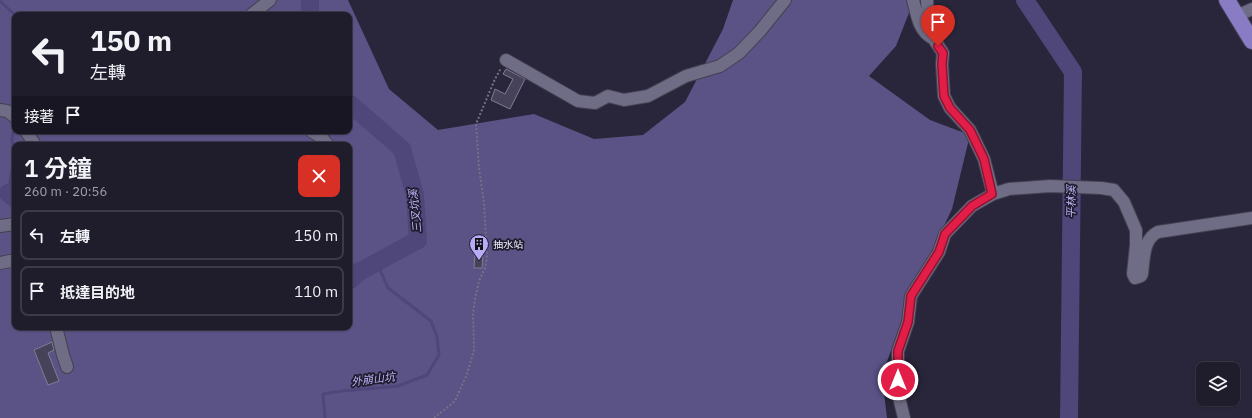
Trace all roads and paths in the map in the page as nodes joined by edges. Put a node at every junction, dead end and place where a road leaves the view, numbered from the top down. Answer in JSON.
{"nodes":[{"id":1,"x":270,"y":0,"type":"edge"},
{"id":2,"x":785,"y":0,"type":"edge"},
{"id":3,"x":913,"y":0,"type":"edge"},
{"id":4,"x":927,"y":0,"type":"edge"},
{"id":5,"x":1227,"y":0,"type":"edge"},
{"id":6,"x":1252,"y":10,"type":"edge"},
{"id":7,"x":255,"y":12,"type":"edge"},
{"id":8,"x":1237,"y":16,"type":"junction"},
{"id":9,"x":933,"y":38,"type":"junction"},
{"id":10,"x":1252,"y":41,"type":"edge"},
{"id":11,"x":506,"y":60,"type":"joint"},
{"id":12,"x":0,"y":110,"type":"edge"},
{"id":13,"x":12,"y":115,"type":"edge"},
{"id":14,"x":315,"y":134,"type":"edge"},
{"id":15,"x":325,"y":142,"type":"edge"},
{"id":16,"x":992,"y":194,"type":"junction"},
{"id":17,"x":1252,"y":218,"type":"edge"},
{"id":18,"x":12,"y":224,"type":"edge"},
{"id":19,"x":0,"y":226,"type":"edge"},
{"id":20,"x":12,"y":261,"type":"edge"},
{"id":21,"x":0,"y":263,"type":"edge"},
{"id":22,"x":57,"y":330,"type":"edge"},
{"id":23,"x":67,"y":367,"type":"dead end"},
{"id":24,"x":434,"y":418,"type":"edge"},
{"id":25,"x":904,"y":418,"type":"edge"}],
"edges":[{"from":1,"to":7,"type":"street"},
{"from":2,"to":11,"type":"street"},
{"from":3,"to":9,"type":"street"},
{"from":4,"to":9,"type":"street"},
{"from":5,"to":8,"type":"main road"},
{"from":6,"to":8,"type":"street"},
{"from":8,"to":10,"type":"main road"},
{"from":9,"to":16,"type":"street"},
{"from":11,"to":24,"type":"path"},
{"from":12,"to":13,"type":"street"},
{"from":14,"to":15,"type":"street"},
{"from":16,"to":17,"type":"street"},
{"from":16,"to":25,"type":"street"},
{"from":18,"to":19,"type":"street"},
{"from":20,"to":21,"type":"street"},
{"from":22,"to":23,"type":"street"}]}
